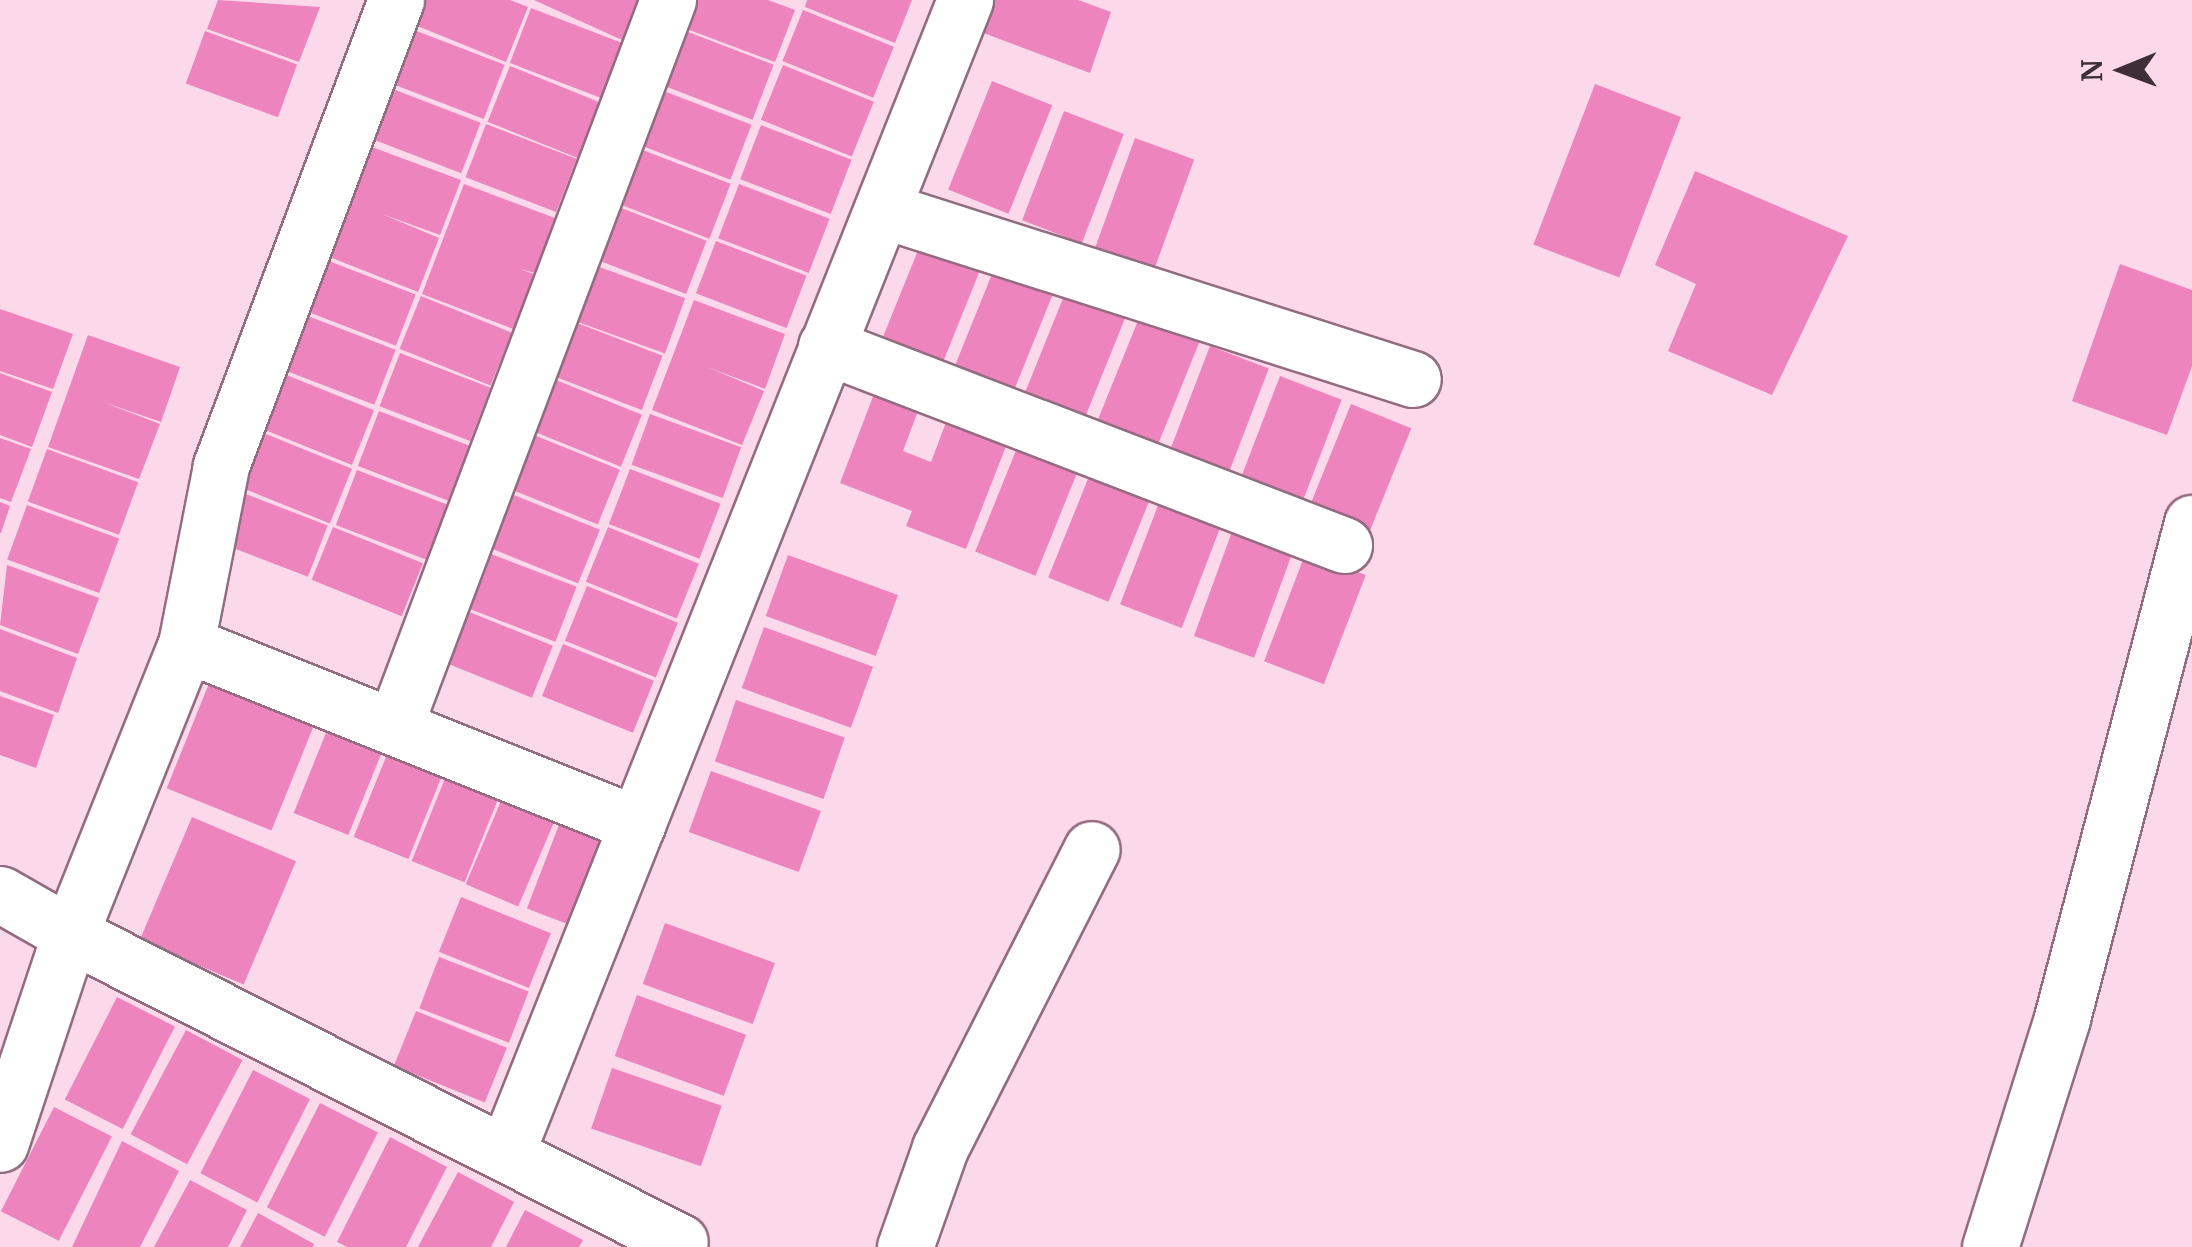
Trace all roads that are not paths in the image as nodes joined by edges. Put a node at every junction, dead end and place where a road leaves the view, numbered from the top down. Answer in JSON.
{"nodes":[{"id":1,"x":396,"y":0,"type":"edge"},
{"id":2,"x":668,"y":0,"type":"edge"},
{"id":3,"x":965,"y":0,"type":"edge"},
{"id":4,"x":883,"y":210,"type":"junction"},
{"id":5,"x":826,"y":346,"type":"junction"},
{"id":6,"x":1413,"y":379,"type":"dead end"},
{"id":7,"x":2192,"y":523,"type":"edge"},
{"id":8,"x":1344,"y":545,"type":"dead end"},
{"id":9,"x":186,"y":644,"type":"junction"},
{"id":10,"x":394,"y":727,"type":"junction"},
{"id":11,"x":637,"y":824,"type":"junction"},
{"id":12,"x":1092,"y":849,"type":"dead end"},
{"id":13,"x":0,"y":894,"type":"edge"},
{"id":14,"x":70,"y":934,"type":"junction"},
{"id":15,"x":0,"y":1144,"type":"edge"},
{"id":16,"x":507,"y":1151,"type":"junction"},
{"id":17,"x":680,"y":1242,"type":"dead end"},
{"id":18,"x":906,"y":1247,"type":"edge"},
{"id":19,"x":1990,"y":1247,"type":"edge"}],
"edges":[{"from":1,"to":9,"type":"street"},
{"from":2,"to":10,"type":"street"},
{"from":3,"to":4,"type":"street"},
{"from":4,"to":5,"type":"street"},
{"from":4,"to":6,"type":"street"},
{"from":5,"to":8,"type":"street"},
{"from":5,"to":11,"type":"street"},
{"from":7,"to":19,"type":"street"},
{"from":9,"to":10,"type":"street"},
{"from":9,"to":14,"type":"street"},
{"from":10,"to":11,"type":"street"},
{"from":11,"to":16,"type":"street"},
{"from":12,"to":18,"type":"street"},
{"from":13,"to":14,"type":"street"},
{"from":14,"to":15,"type":"street"},
{"from":14,"to":16,"type":"street"},
{"from":16,"to":17,"type":"street"}]}
